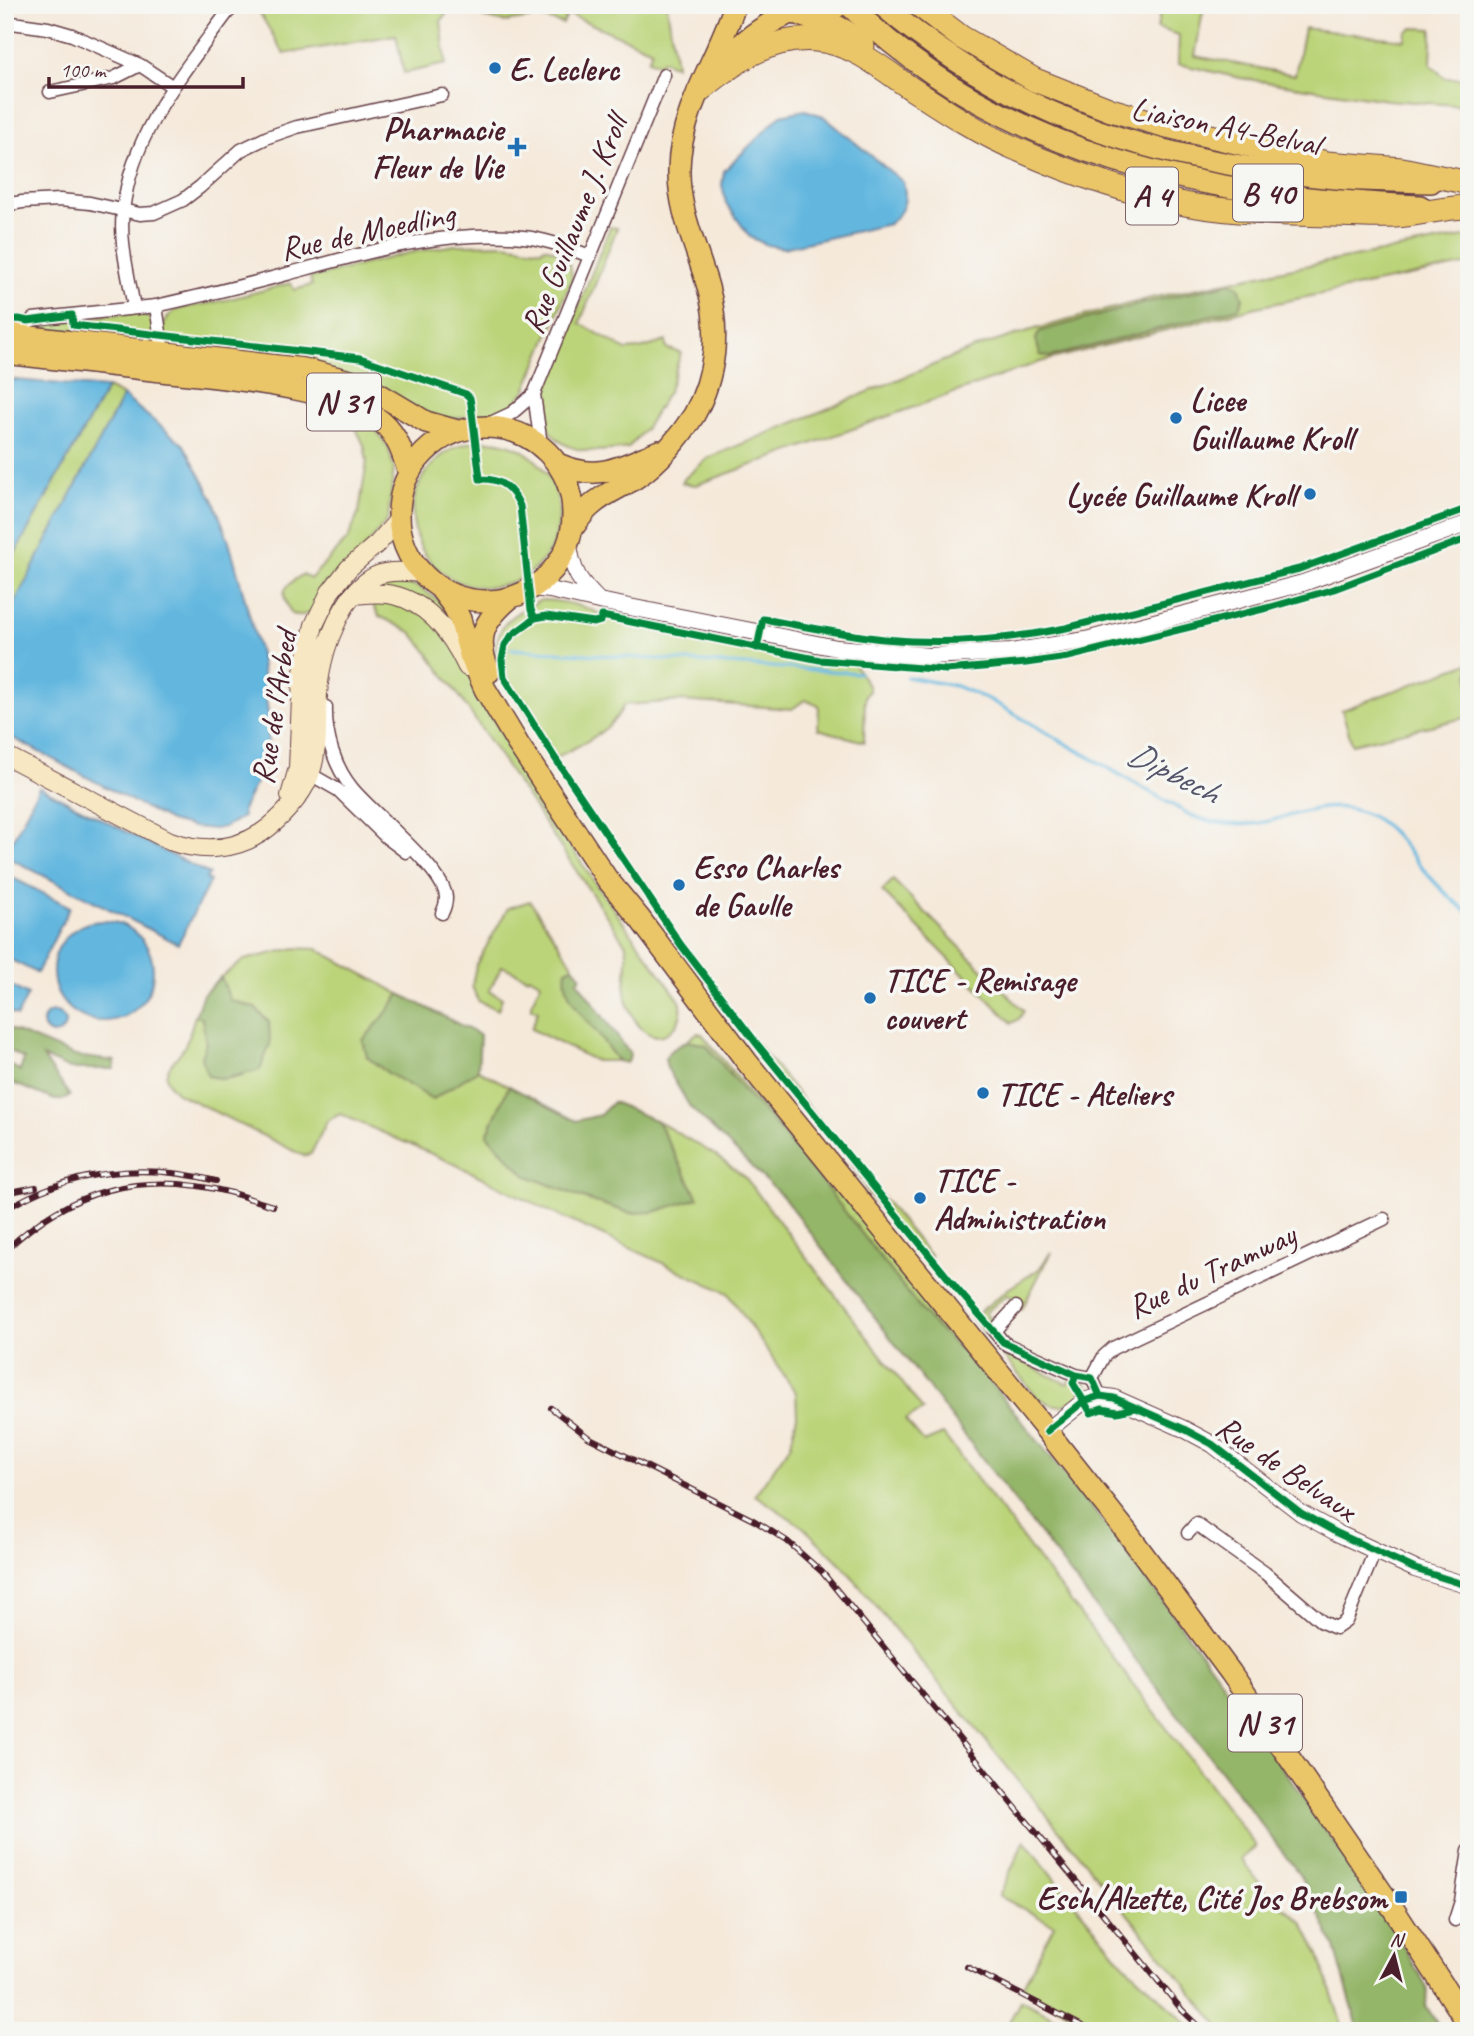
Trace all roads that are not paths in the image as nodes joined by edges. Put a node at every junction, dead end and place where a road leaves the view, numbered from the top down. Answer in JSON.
{"nodes":[{"id":1,"x":236,"y":5,"type":"edge"},
{"id":2,"x":735,"y":5,"type":"edge"},
{"id":3,"x":766,"y":5,"type":"edge"},
{"id":4,"x":840,"y":5,"type":"edge"},
{"id":5,"x":882,"y":5,"type":"edge"},
{"id":6,"x":919,"y":5,"type":"edge"},
{"id":7,"x":855,"y":12,"type":"edge"},
{"id":8,"x":796,"y":15,"type":"junction"},
{"id":9,"x":5,"y":22,"type":"edge"},
{"id":10,"x":140,"y":65,"type":"junction"},
{"id":11,"x":881,"y":67,"type":"junction"},
{"id":12,"x":664,"y":75,"type":"dead end"},
{"id":13,"x":173,"y":87,"type":"junction"},
{"id":14,"x":699,"y":91,"type":"junction"},
{"id":15,"x":50,"y":92,"type":"dead end"},
{"id":16,"x":442,"y":95,"type":"dead end"},
{"id":17,"x":1469,"y":183,"type":"edge"},
{"id":18,"x":5,"y":205,"type":"edge"},
{"id":19,"x":1460,"y":207,"type":"edge"},
{"id":20,"x":123,"y":212,"type":"junction"},
{"id":21,"x":590,"y":256,"type":"junction"},
{"id":22,"x":156,"y":306,"type":"junction"},
{"id":23,"x":134,"y":307,"type":"junction"},
{"id":24,"x":14,"y":334,"type":"edge"},
{"id":25,"x":163,"y":352,"type":"junction"},
{"id":26,"x":5,"y":353,"type":"edge"},
{"id":27,"x":534,"y":394,"type":"junction"},
{"id":28,"x":482,"y":426,"type":"junction"},
{"id":29,"x":458,"y":431,"type":"junction"},
{"id":30,"x":541,"y":446,"type":"junction"},
{"id":31,"x":668,"y":448,"type":"junction"},
{"id":32,"x":558,"y":464,"type":"junction"},
{"id":33,"x":409,"y":473,"type":"junction"},
{"id":34,"x":399,"y":519,"type":"junction"},
{"id":35,"x":1469,"y":523,"type":"edge"},
{"id":36,"x":570,"y":537,"type":"junction"},
{"id":37,"x":422,"y":573,"type":"junction"},
{"id":38,"x":439,"y":587,"type":"junction"},
{"id":39,"x":532,"y":589,"type":"junction"},
{"id":40,"x":353,"y":595,"type":"junction"},
{"id":41,"x":510,"y":598,"type":"junction"},
{"id":42,"x":599,"y":601,"type":"junction"},
{"id":43,"x":307,"y":653,"type":"junction"},
{"id":44,"x":326,"y":654,"type":"junction"},
{"id":45,"x":518,"y":744,"type":"junction"},
{"id":46,"x":5,"y":755,"type":"edge"},
{"id":47,"x":310,"y":774,"type":"junction"},
{"id":48,"x":286,"y":808,"type":"junction"},
{"id":49,"x":435,"y":873,"type":"junction"},
{"id":50,"x":442,"y":913,"type":"dead end"},
{"id":51,"x":640,"y":919,"type":"junction"},
{"id":52,"x":1384,"y":1219,"type":"dead end"},
{"id":53,"x":1016,"y":1307,"type":"dead end"},
{"id":54,"x":1092,"y":1378,"type":"junction"},
{"id":55,"x":1100,"y":1396,"type":"junction"},
{"id":56,"x":1047,"y":1431,"type":"junction"},
{"id":57,"x":1188,"y":1533,"type":"dead end"},
{"id":58,"x":1375,"y":1551,"type":"junction"},
{"id":59,"x":1469,"y":1586,"type":"edge"},
{"id":60,"x":1468,"y":1859,"type":"edge"},
{"id":61,"x":1455,"y":1920,"type":"dead end"},
{"id":62,"x":1469,"y":2025,"type":"edge"}],
"edges":[{"from":1,"to":13,"type":"street"},
{"from":2,"to":14,"type":"main road"},
{"from":3,"to":8,"type":"main road"},
{"from":4,"to":8,"type":"main road"},
{"from":5,"to":17,"type":"main road","name":"Liaison A4-Belval","number":"B 40"},
{"from":6,"to":17,"type":"highway","number":"A 4"},
{"from":7,"to":19,"type":"main road","name":"Liaison A4-Belval","number":"B 40"},
{"from":8,"to":11,"type":"highway","number":"A 4"},
{"from":8,"to":14,"type":"main road"},
{"from":9,"to":10,"type":"street"},
{"from":10,"to":13,"type":"street"},
{"from":10,"to":15,"type":"street"},
{"from":11,"to":14,"type":"highway","number":"A 4"},
{"from":11,"to":19,"type":"highway","number":"A 4"},
{"from":12,"to":21,"type":"street","name":"Rue Guillaume J. Kroll"},
{"from":13,"to":20,"type":"street"},
{"from":14,"to":31,"type":"main road"},
{"from":16,"to":20,"type":"street"},
{"from":18,"to":20,"type":"street"},
{"from":20,"to":23,"type":"street"},
{"from":21,"to":22,"type":"street","name":"Rue de Moedling"},
{"from":21,"to":27,"type":"street","name":"Rue Guillaume J. Kroll"},
{"from":22,"to":23,"type":"street","name":"Rue de Moedling"},
{"from":22,"to":25,"type":"street"},
{"from":23,"to":24,"type":"street","name":"Rue de Moedling"},
{"from":24,"to":25,"type":"main road","number":"N 31"},
{"from":25,"to":29,"type":"main road","number":"N 31"},
{"from":26,"to":33,"type":"main road","number":"N 31"},
{"from":27,"to":28,"type":"street","name":"Rue Guillaume J. Kroll"},
{"from":27,"to":30,"type":"street","name":"Rue Guillaume J. Kroll"},
{"from":28,"to":29,"type":"main road"},
{"from":28,"to":30,"type":"main road"},
{"from":29,"to":33,"type":"main road"},
{"from":30,"to":32,"type":"main road"},
{"from":31,"to":32,"type":"main road"},
{"from":31,"to":36,"type":"main road"},
{"from":32,"to":36,"type":"main road"},
{"from":33,"to":34,"type":"main road"},
{"from":34,"to":37,"type":"main road"},
{"from":34,"to":43,"type":"main road","name":"Rue de l'Arbed"},
{"from":35,"to":42,"type":"street"},
{"from":36,"to":39,"type":"main road"},
{"from":36,"to":42,"type":"street"},
{"from":37,"to":38,"type":"main road"},
{"from":37,"to":40,"type":"main road","name":"Rue de l'Arbed"},
{"from":38,"to":41,"type":"main road"},
{"from":38,"to":45,"type":"main road","number":"N 31"},
{"from":39,"to":41,"type":"main road"},
{"from":39,"to":42,"type":"street"},
{"from":40,"to":44,"type":"main road","name":"Rue de l'Arbed"},
{"from":40,"to":45,"type":"main road"},
{"from":41,"to":51,"type":"main road","number":"N 31"},
{"from":43,"to":47,"type":"street"},
{"from":43,"to":48,"type":"main road","name":"Rue de l'Arbed"},
{"from":44,"to":47,"type":"main road","name":"Rue de l'Arbed"},
{"from":44,"to":49,"type":"street"},
{"from":45,"to":51,"type":"main road","number":"N 31"},
{"from":46,"to":48,"type":"main road","name":"Rue de l'Arbed"},
{"from":47,"to":48,"type":"main road","name":"Rue de l'Arbed"},
{"from":47,"to":49,"type":"street"},
{"from":49,"to":50,"type":"street"},
{"from":51,"to":56,"type":"main road","number":"N 31"},
{"from":52,"to":54,"type":"street","name":"Rue du Tramway"},
{"from":53,"to":54,"type":"street"},
{"from":54,"to":55,"type":"street"},
{"from":55,"to":56,"type":"street"},
{"from":55,"to":58,"type":"street","name":"Rue de Belvaux"},
{"from":56,"to":62,"type":"main road","number":"N 31"},
{"from":57,"to":58,"type":"street"},
{"from":58,"to":59,"type":"street","name":"Rue de Belvaux"},
{"from":60,"to":61,"type":"street"}]}
